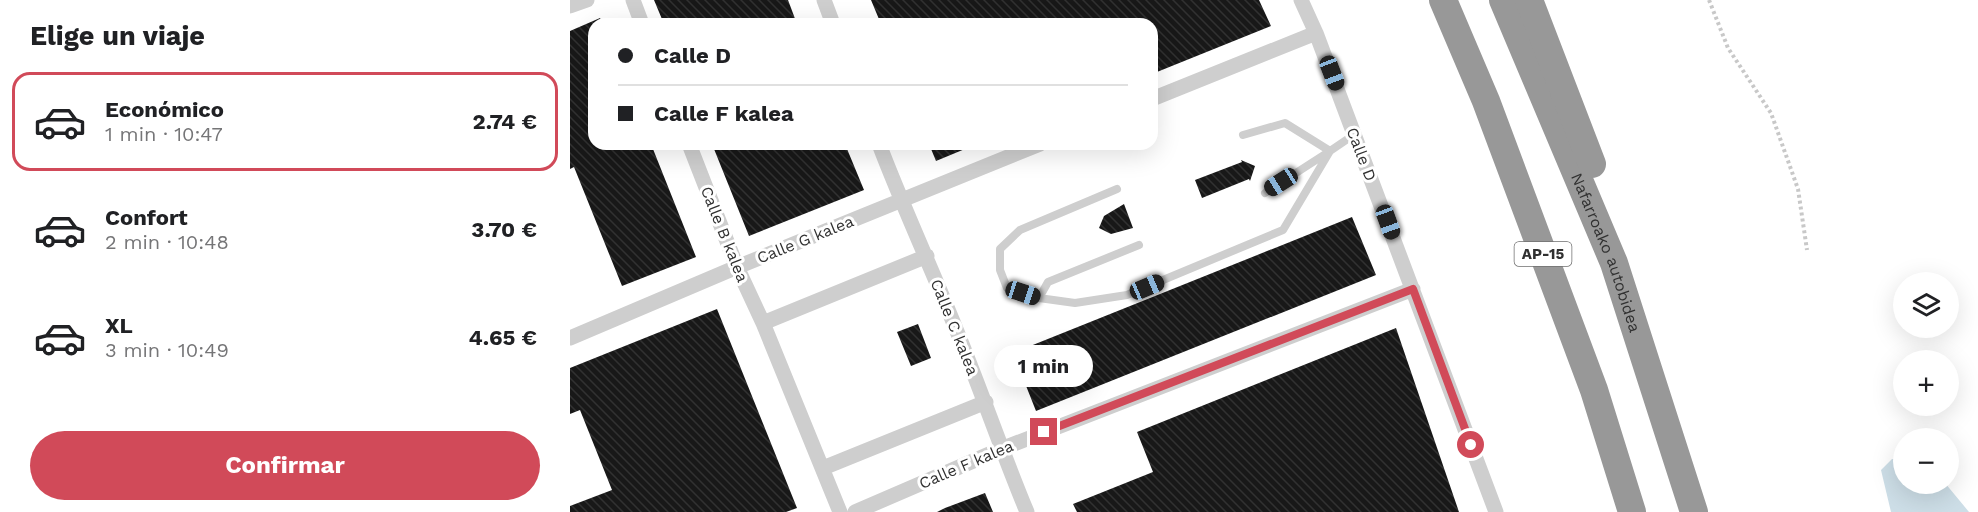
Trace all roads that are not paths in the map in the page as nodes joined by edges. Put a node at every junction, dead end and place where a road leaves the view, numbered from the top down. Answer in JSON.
{"nodes":[{"id":1,"x":587,"y":0,"type":"edge"},
{"id":2,"x":633,"y":0,"type":"edge"},
{"id":3,"x":824,"y":0,"type":"edge"},
{"id":4,"x":1301,"y":0,"type":"edge"},
{"id":5,"x":1443,"y":0,"type":"edge"},
{"id":6,"x":1503,"y":0,"type":"edge"},
{"id":7,"x":1528,"y":0,"type":"edge"},
{"id":8,"x":570,"y":6,"type":"edge"},
{"id":9,"x":640,"y":18,"type":"edge"},
{"id":10,"x":831,"y":18,"type":"edge"},
{"id":11,"x":1316,"y":33,"type":"junction"},
{"id":12,"x":1158,"y":97,"type":"edge"},
{"id":13,"x":1355,"y":134,"type":"junction"},
{"id":14,"x":1242,"y":135,"type":"dead end"},
{"id":15,"x":691,"y":150,"type":"edge"},
{"id":16,"x":881,"y":150,"type":"edge"},
{"id":17,"x":1025,"y":150,"type":"edge"},
{"id":18,"x":1330,"y":151,"type":"junction"},
{"id":19,"x":1117,"y":189,"type":"dead end"},
{"id":20,"x":1265,"y":193,"type":"dead end"},
{"id":21,"x":901,"y":200,"type":"junction"},
{"id":22,"x":1139,"y":245,"type":"dead end"},
{"id":23,"x":927,"y":256,"type":"junction"},
{"id":24,"x":1614,"y":263,"type":"junction"},
{"id":25,"x":736,"y":267,"type":"junction"},
{"id":26,"x":1413,"y":289,"type":"junction"},
{"id":27,"x":1039,"y":298,"type":"junction"},
{"id":28,"x":763,"y":323,"type":"junction"},
{"id":29,"x":570,"y":338,"type":"edge"},
{"id":30,"x":986,"y":402,"type":"junction"},
{"id":31,"x":1001,"y":449,"type":"junction"},
{"id":32,"x":823,"y":468,"type":"junction"},
{"id":33,"x":840,"y":512,"type":"edge"},
{"id":34,"x":855,"y":512,"type":"edge"},
{"id":35,"x":1027,"y":512,"type":"edge"},
{"id":36,"x":1496,"y":512,"type":"edge"},
{"id":37,"x":1632,"y":512,"type":"edge"},
{"id":38,"x":1694,"y":512,"type":"edge"}],
"edges":[{"from":1,"to":8,"type":"street"},
{"from":2,"to":9,"type":"street"},
{"from":3,"to":10,"type":"street"},
{"from":4,"to":11,"type":"street","name":"Calle D"},
{"from":5,"to":37,"type":"highway","number":"AP-15"},
{"from":6,"to":24,"type":"highway","name":"Nafarroako autobidea"},
{"from":7,"to":24,"type":"highway"},
{"from":11,"to":12,"type":"street"},
{"from":11,"to":13,"type":"street","name":"Calle D"},
{"from":13,"to":18,"type":"lane"},
{"from":13,"to":26,"type":"street","name":"Calle D"},
{"from":14,"to":18,"type":"lane"},
{"from":15,"to":25,"type":"street","name":"Calle B kalea"},
{"from":16,"to":21,"type":"street","name":"Calle C kalea"},
{"from":17,"to":21,"type":"street","name":"Calle G kalea"},
{"from":18,"to":20,"type":"lane"},
{"from":18,"to":27,"type":"lane"},
{"from":19,"to":27,"type":"lane"},
{"from":21,"to":23,"type":"street","name":"Calle C kalea"},
{"from":21,"to":25,"type":"street","name":"Calle G kalea"},
{"from":22,"to":27,"type":"lane"},
{"from":23,"to":28,"type":"street"},
{"from":23,"to":30,"type":"street","name":"Calle C kalea"},
{"from":24,"to":38,"type":"highway","name":"Nafarroako autobidea"},
{"from":25,"to":28,"type":"street","name":"Calle B kalea"},
{"from":25,"to":29,"type":"street","name":"Calle G kalea"},
{"from":26,"to":31,"type":"street","name":"Calle F kalea"},
{"from":26,"to":36,"type":"street","name":"Calle D"},
{"from":28,"to":32,"type":"street","name":"Calle B kalea"},
{"from":30,"to":31,"type":"street","name":"Calle C kalea"},
{"from":30,"to":32,"type":"street"},
{"from":31,"to":34,"type":"street","name":"Calle F kalea"},
{"from":31,"to":35,"type":"street","name":"Calle C kalea"},
{"from":32,"to":33,"type":"street","name":"Calle B kalea"}]}
